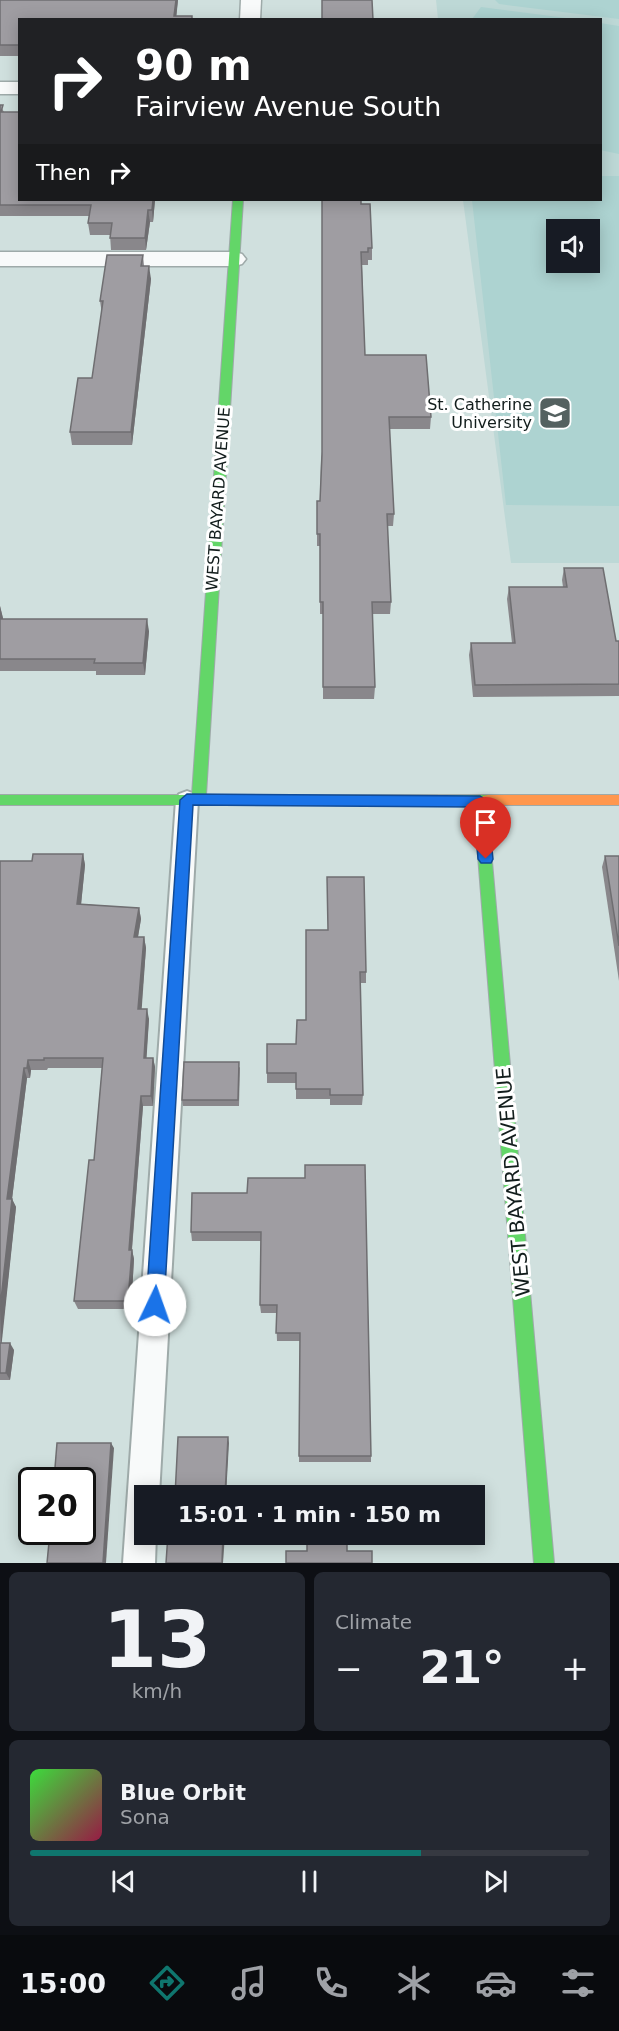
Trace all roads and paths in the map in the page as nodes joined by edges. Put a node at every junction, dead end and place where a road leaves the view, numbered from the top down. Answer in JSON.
{"nodes":[{"id":1,"x":251,"y":0,"type":"edge"},
{"id":2,"x":250,"y":18,"type":"edge"},
{"id":3,"x":0,"y":88,"type":"edge"},
{"id":4,"x":18,"y":88,"type":"edge"},
{"id":5,"x":238,"y":201,"type":"edge"},
{"id":6,"x":0,"y":259,"type":"edge"},
{"id":7,"x":234,"y":259,"type":"junction"},
{"id":8,"x":193,"y":799,"type":"junction"},
{"id":9,"x":0,"y":800,"type":"edge"},
{"id":10,"x":619,"y":800,"type":"edge"},
{"id":11,"x":480,"y":801,"type":"junction"},
{"id":12,"x":139,"y":1563,"type":"edge"},
{"id":13,"x":544,"y":1563,"type":"edge"}],
"edges":[{"from":1,"to":2,"type":"street"},
{"from":3,"to":4,"type":"street"},
{"from":5,"to":7,"type":"street","name":"WEST BAYARD AVENUE"},
{"from":6,"to":7,"type":"street"},
{"from":7,"to":8,"type":"street","name":"WEST BAYARD AVENUE"},
{"from":8,"to":9,"type":"street"},
{"from":8,"to":11,"type":"street"},
{"from":8,"to":12,"type":"lane"},
{"from":10,"to":11,"type":"street"},
{"from":11,"to":13,"type":"street","name":"WEST BAYARD AVENUE"}]}
